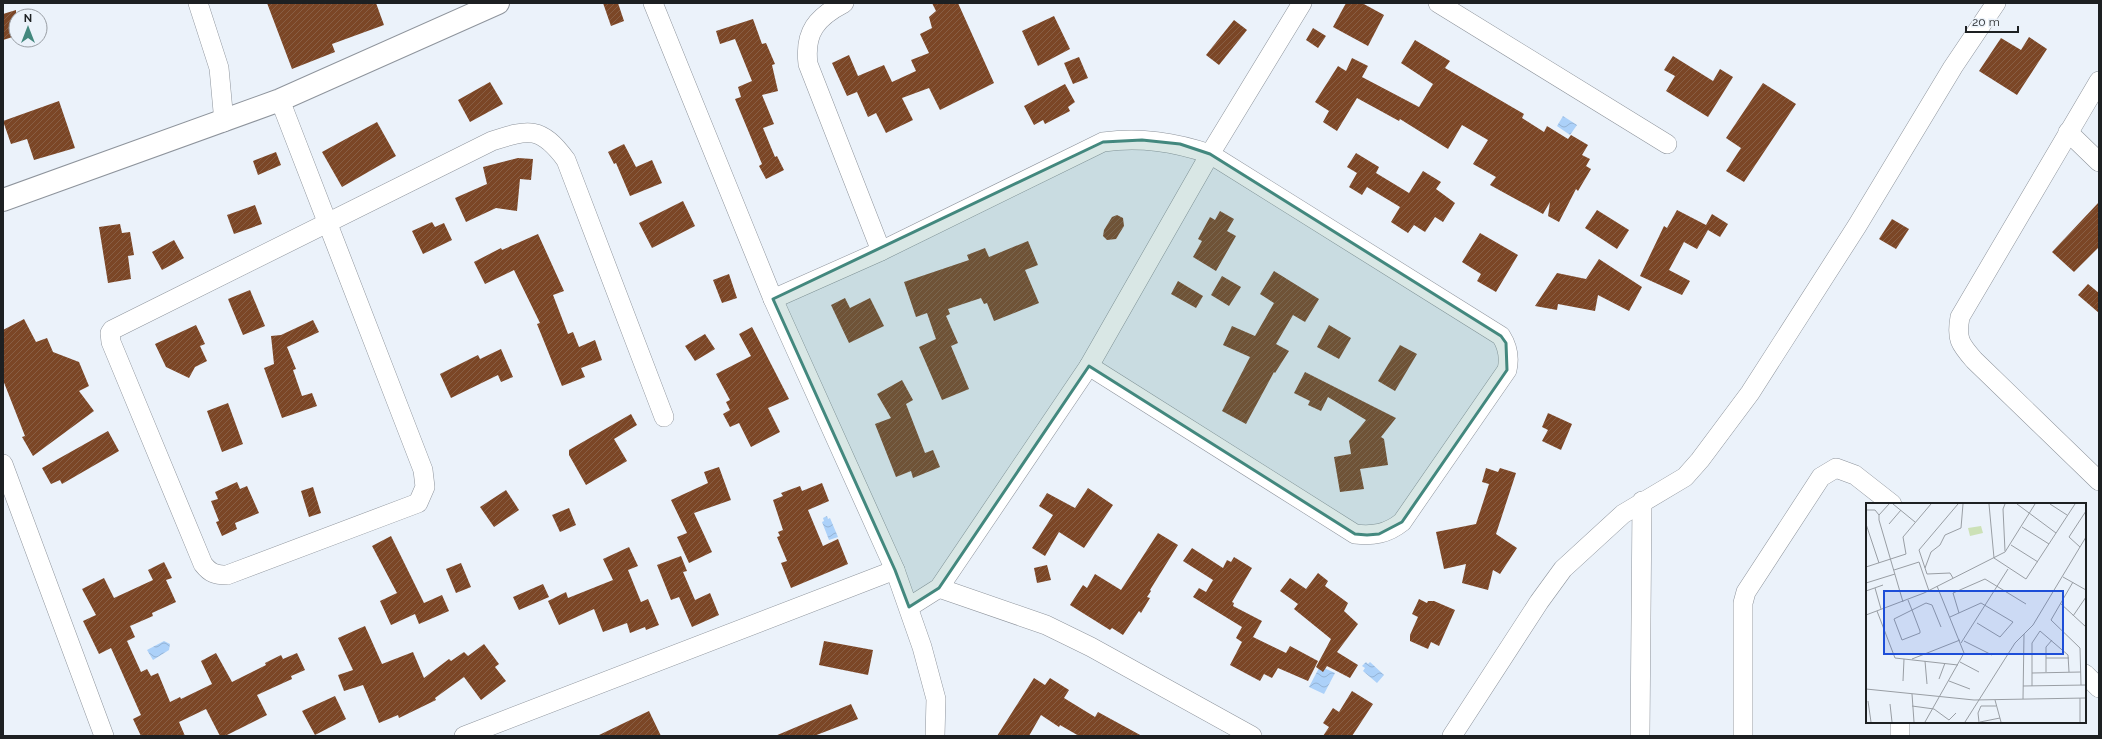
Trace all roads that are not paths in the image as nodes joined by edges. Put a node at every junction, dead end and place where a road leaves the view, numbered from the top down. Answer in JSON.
{"nodes":[{"id":1,"x":198,"y":3,"type":"edge"},
{"id":2,"x":498,"y":3,"type":"edge"},
{"id":3,"x":653,"y":3,"type":"edge"},
{"id":4,"x":844,"y":3,"type":"edge"},
{"id":5,"x":1302,"y":3,"type":"edge"},
{"id":6,"x":1438,"y":3,"type":"edge"},
{"id":7,"x":1996,"y":3,"type":"edge"},
{"id":8,"x":2099,"y":82,"type":"edge"},
{"id":9,"x":280,"y":100,"type":"junction"},
{"id":10,"x":224,"y":122,"type":"junction"},
{"id":11,"x":2068,"y":132,"type":"junction"},
{"id":12,"x":1667,"y":144,"type":"dead end"},
{"id":13,"x":1210,"y":154,"type":"junction"},
{"id":14,"x":2099,"y":162,"type":"edge"},
{"id":15,"x":3,"y":200,"type":"edge"},
{"id":16,"x":326,"y":223,"type":"junction"},
{"id":17,"x":881,"y":251,"type":"junction"},
{"id":18,"x":773,"y":299,"type":"junction"},
{"id":19,"x":1089,"y":366,"type":"junction"},
{"id":20,"x":664,"y":417,"type":"dead end"},
{"id":21,"x":3,"y":464,"type":"edge"},
{"id":22,"x":2099,"y":481,"type":"edge"},
{"id":23,"x":1642,"y":501,"type":"junction"},
{"id":24,"x":1891,"y":503,"type":"edge"},
{"id":25,"x":895,"y":570,"type":"junction"},
{"id":26,"x":939,"y":588,"type":"junction"},
{"id":27,"x":909,"y":607,"type":"junction"},
{"id":28,"x":2086,"y":675,"type":"edge"},
{"id":29,"x":2099,"y":688,"type":"edge"},
{"id":30,"x":1900,"y":723,"type":"edge"},
{"id":31,"x":104,"y":736,"type":"edge"},
{"id":32,"x":464,"y":736,"type":"edge"},
{"id":33,"x":936,"y":736,"type":"edge"},
{"id":34,"x":1252,"y":736,"type":"edge"},
{"id":35,"x":1452,"y":736,"type":"edge"},
{"id":36,"x":1640,"y":736,"type":"edge"},
{"id":37,"x":1743,"y":736,"type":"edge"},
{"id":38,"x":1900,"y":736,"type":"edge"}],
"edges":[{"from":1,"to":10,"type":"street"},
{"from":2,"to":9,"type":"street"},
{"from":3,"to":18,"type":"street"},
{"from":4,"to":17,"type":"street"},
{"from":5,"to":13,"type":"street"},
{"from":6,"to":12,"type":"street"},
{"from":7,"to":23,"type":"street"},
{"from":8,"to":11,"type":"street"},
{"from":9,"to":10,"type":"street"},
{"from":9,"to":16,"type":"street"},
{"from":10,"to":15,"type":"street"},
{"from":11,"to":14,"type":"street"},
{"from":11,"to":22,"type":"street"},
{"from":13,"to":17,"type":"street"},
{"from":13,"to":19,"type":"street"},
{"from":13,"to":19,"type":"street"},
{"from":16,"to":16,"type":"street"},
{"from":16,"to":20,"type":"street"},
{"from":17,"to":18,"type":"street"},
{"from":18,"to":25,"type":"street"},
{"from":19,"to":26,"type":"street"},
{"from":21,"to":31,"type":"street"},
{"from":23,"to":35,"type":"street"},
{"from":23,"to":36,"type":"street"},
{"from":24,"to":37,"type":"street"},
{"from":25,"to":27,"type":"street"},
{"from":25,"to":32,"type":"street"},
{"from":26,"to":27,"type":"street"},
{"from":26,"to":34,"type":"street"},
{"from":27,"to":33,"type":"street"},
{"from":28,"to":29,"type":"street"},
{"from":30,"to":38,"type":"street"}]}
